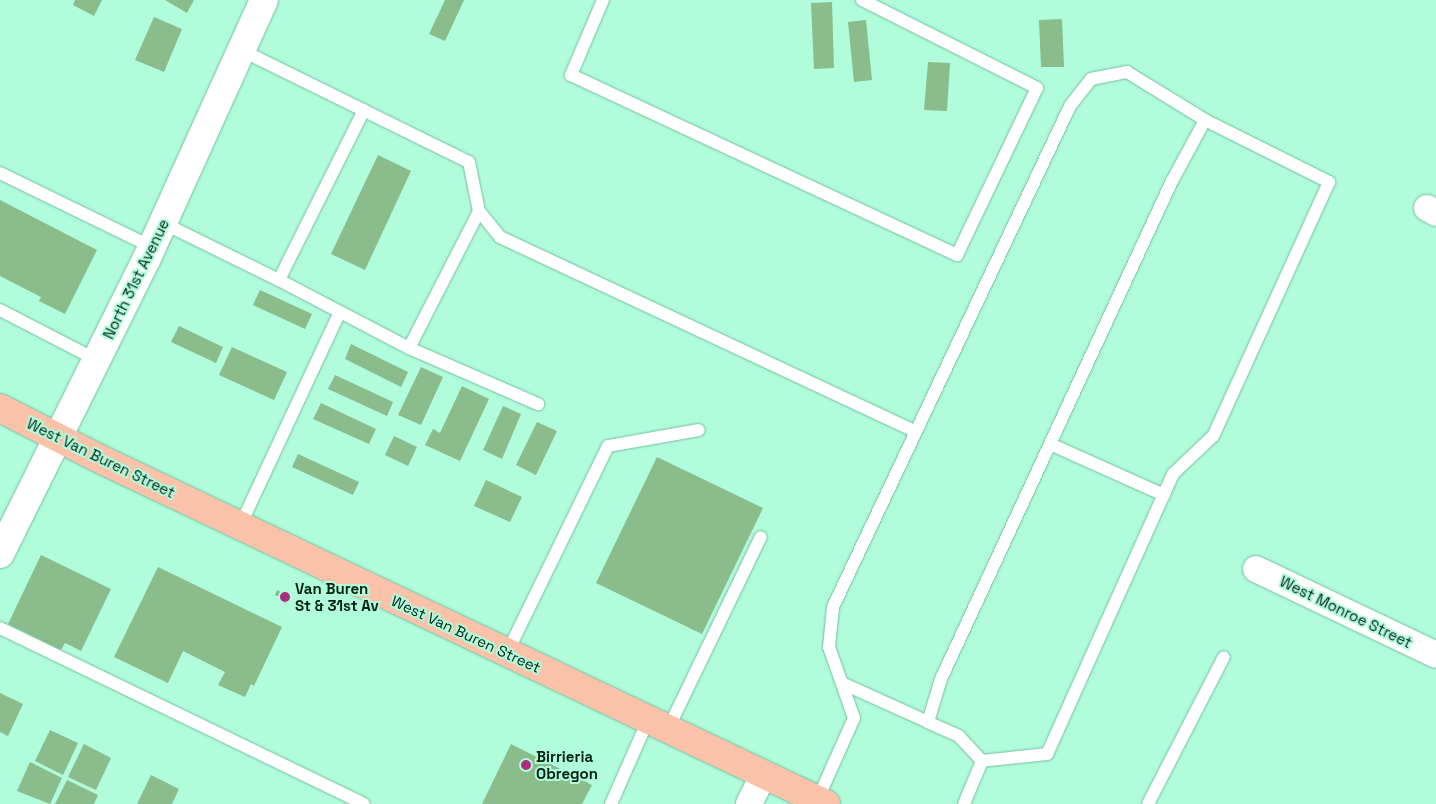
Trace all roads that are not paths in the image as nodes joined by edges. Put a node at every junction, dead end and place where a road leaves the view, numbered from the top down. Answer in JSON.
{"nodes":[{"id":1,"x":264,"y":0,"type":"edge"},
{"id":2,"x":603,"y":0,"type":"edge"},
{"id":3,"x":862,"y":0,"type":"edge"},
{"id":4,"x":241,"y":50,"type":"junction"},
{"id":5,"x":364,"y":110,"type":"junction"},
{"id":6,"x":1205,"y":120,"type":"junction"},
{"id":7,"x":0,"y":173,"type":"edge"},
{"id":8,"x":479,"y":211,"type":"junction"},
{"id":9,"x":157,"y":235,"type":"junction"},
{"id":10,"x":279,"y":280,"type":"junction"},
{"id":11,"x":0,"y":310,"type":"edge"},
{"id":12,"x":340,"y":312,"type":"junction"},
{"id":13,"x":409,"y":348,"type":"junction"},
{"id":14,"x":97,"y":360,"type":"junction"},
{"id":15,"x":538,"y":404,"type":"dead end"},
{"id":16,"x":0,"y":408,"type":"edge"},
{"id":17,"x":699,"y":430,"type":"dead end"},
{"id":18,"x":916,"y":432,"type":"junction"},
{"id":19,"x":58,"y":438,"type":"junction"},
{"id":20,"x":1050,"y":444,"type":"junction"},
{"id":21,"x":1164,"y":495,"type":"junction"},
{"id":22,"x":240,"y":526,"type":"junction"},
{"id":23,"x":761,"y":537,"type":"dead end"},
{"id":24,"x":0,"y":554,"type":"edge"},
{"id":25,"x":1256,"y":569,"type":"dead end"},
{"id":26,"x":0,"y":628,"type":"edge"},
{"id":27,"x":508,"y":653,"type":"junction"},
{"id":28,"x":1436,"y":655,"type":"edge"},
{"id":29,"x":1224,"y":657,"type":"dead end"},
{"id":30,"x":844,"y":684,"type":"junction"},
{"id":31,"x":928,"y":722,"type":"junction"},
{"id":32,"x":658,"y":725,"type":"junction"},
{"id":33,"x":982,"y":761,"type":"junction"},
{"id":34,"x":763,"y":775,"type":"junction"},
{"id":35,"x":820,"y":803,"type":"edge"},
{"id":36,"x":364,"y":804,"type":"edge"},
{"id":37,"x":611,"y":804,"type":"edge"},
{"id":38,"x":749,"y":804,"type":"edge"},
{"id":39,"x":964,"y":804,"type":"edge"},
{"id":40,"x":1148,"y":804,"type":"edge"}],
"edges":[{"from":1,"to":4,"type":"street","name":"North 31st Avenue"},
{"from":2,"to":3,"type":"lane"},
{"from":4,"to":5,"type":"lane"},
{"from":4,"to":9,"type":"street","name":"North 31st Avenue"},
{"from":5,"to":8,"type":"lane"},
{"from":5,"to":10,"type":"lane"},
{"from":6,"to":18,"type":"lane"},
{"from":6,"to":20,"type":"lane"},
{"from":6,"to":21,"type":"lane"},
{"from":7,"to":9,"type":"lane"},
{"from":8,"to":13,"type":"lane"},
{"from":8,"to":18,"type":"lane"},
{"from":9,"to":10,"type":"lane"},
{"from":9,"to":14,"type":"street","name":"North 31st Avenue"},
{"from":10,"to":12,"type":"lane"},
{"from":11,"to":14,"type":"lane"},
{"from":12,"to":13,"type":"lane"},
{"from":12,"to":22,"type":"lane"},
{"from":13,"to":15,"type":"lane"},
{"from":14,"to":19,"type":"street","name":"North 31st Avenue"},
{"from":16,"to":19,"type":"main road","name":"West Van Buren Street"},
{"from":17,"to":27,"type":"lane"},
{"from":18,"to":30,"type":"lane"},
{"from":19,"to":22,"type":"main road","name":"West Van Buren Street"},
{"from":19,"to":24,"type":"street","name":"North 31st Avenue"},
{"from":20,"to":21,"type":"lane"},
{"from":20,"to":31,"type":"lane"},
{"from":21,"to":33,"type":"lane"},
{"from":22,"to":27,"type":"main road","name":"West Van Buren Street"},
{"from":23,"to":32,"type":"lane"},
{"from":25,"to":28,"type":"street","name":"West Monroe Street"},
{"from":26,"to":36,"type":"lane"},
{"from":27,"to":32,"type":"main road","name":"West Van Buren Street"},
{"from":29,"to":40,"type":"lane"},
{"from":30,"to":31,"type":"lane"},
{"from":30,"to":35,"type":"lane"},
{"from":31,"to":33,"type":"lane"},
{"from":32,"to":34,"type":"main road","name":"West Van Buren Street"},
{"from":32,"to":37,"type":"lane"},
{"from":33,"to":39,"type":"lane"},
{"from":34,"to":35,"type":"main road","name":"West Van Buren Street"},
{"from":34,"to":38,"type":"street"}]}
